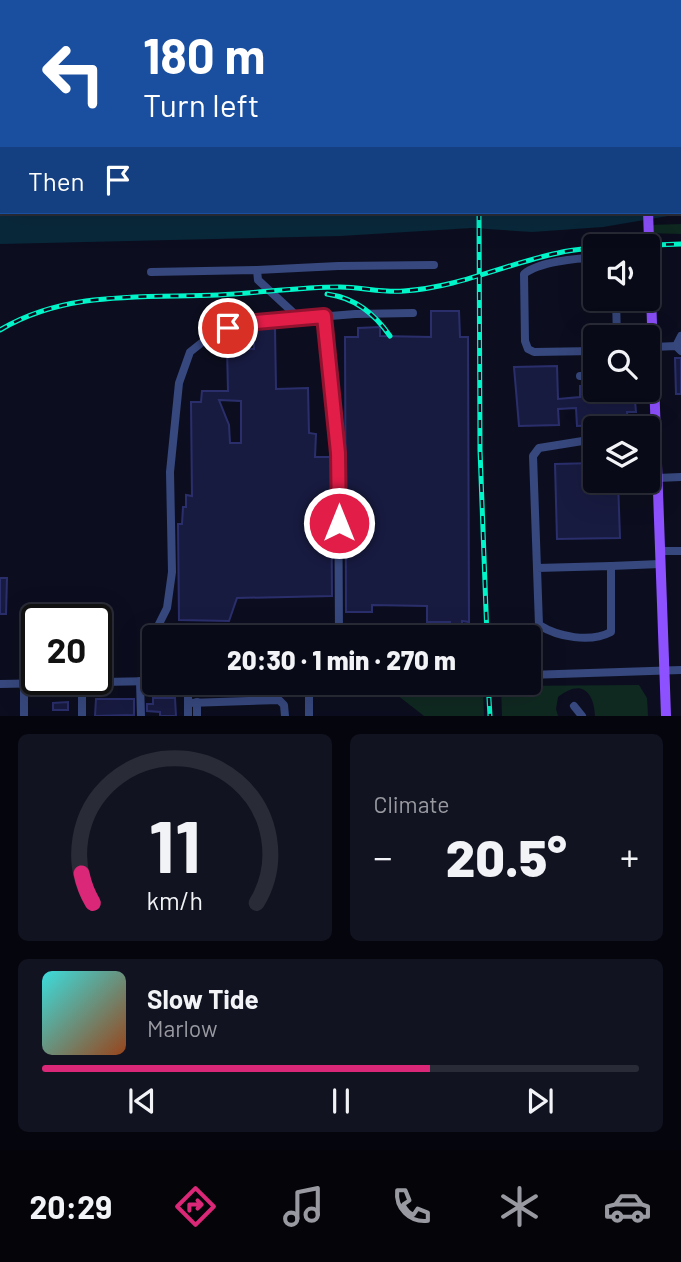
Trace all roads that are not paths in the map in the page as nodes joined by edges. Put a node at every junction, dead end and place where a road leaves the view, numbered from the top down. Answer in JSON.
{"nodes":[{"id":1,"x":648,"y":214,"type":"edge"},
{"id":2,"x":648,"y":234,"type":"edge"},
{"id":3,"x":583,"y":259,"type":"edge"},
{"id":4,"x":433,"y":265,"type":"dead end"},
{"id":5,"x":257,"y":270,"type":"junction"},
{"id":6,"x":151,"y":272,"type":"dead end"},
{"id":7,"x":413,"y":313,"type":"dead end"},
{"id":8,"x":324,"y":316,"type":"junction"},
{"id":9,"x":299,"y":318,"type":"junction"},
{"id":10,"x":681,"y":336,"type":"edge"},
{"id":11,"x":678,"y":348,"type":"edge"},
{"id":12,"x":660,"y":349,"type":"edge"},
{"id":13,"x":583,"y":351,"type":"edge"},
{"id":14,"x":583,"y":441,"type":"edge"},
{"id":15,"x":681,"y":477,"type":"edge"},
{"id":16,"x":660,"y":478,"type":"edge"},
{"id":17,"x":658,"y":493,"type":"edge"},
{"id":18,"x":660,"y":551,"type":"junction"},
{"id":19,"x":681,"y":551,"type":"edge"},
{"id":20,"x":660,"y":564,"type":"junction"},
{"id":21,"x":611,"y":566,"type":"junction"},
{"id":22,"x":537,"y":568,"type":"junction"},
{"id":23,"x":160,"y":625,"type":"edge"},
{"id":24,"x":339,"y":625,"type":"edge"},
{"id":25,"x":681,"y":670,"type":"edge"},
{"id":26,"x":664,"y":671,"type":"junction"},
{"id":27,"x":541,"y":674,"type":"edge"},
{"id":28,"x":142,"y":681,"type":"edge"},
{"id":29,"x":112,"y":682,"type":"edge"},
{"id":30,"x":21,"y":683,"type":"edge"},
{"id":31,"x":0,"y":684,"type":"edge"},
{"id":32,"x":23,"y":695,"type":"edge"},
{"id":33,"x":82,"y":695,"type":"edge"},
{"id":34,"x":145,"y":695,"type":"edge"},
{"id":35,"x":191,"y":695,"type":"edge"},
{"id":36,"x":309,"y":695,"type":"edge"},
{"id":37,"x":192,"y":702,"type":"junction"},
{"id":38,"x":574,"y":706,"type":"dead end"},
{"id":39,"x":24,"y":716,"type":"edge"},
{"id":40,"x":82,"y":716,"type":"edge"},
{"id":41,"x":141,"y":716,"type":"edge"},
{"id":42,"x":188,"y":716,"type":"edge"},
{"id":43,"x":197,"y":716,"type":"edge"},
{"id":44,"x":285,"y":716,"type":"edge"},
{"id":45,"x":309,"y":716,"type":"edge"},
{"id":46,"x":582,"y":716,"type":"edge"},
{"id":47,"x":666,"y":716,"type":"edge"}],
"edges":[{"from":1,"to":2,"type":"main road"},
{"from":3,"to":13,"type":"street"},
{"from":4,"to":5,"type":"street"},
{"from":5,"to":6,"type":"street"},
{"from":5,"to":9,"type":"street"},
{"from":7,"to":8,"type":"street"},
{"from":8,"to":9,"type":"street"},
{"from":8,"to":24,"type":"street"},
{"from":9,"to":23,"type":"street"},
{"from":10,"to":11,"type":"street"},
{"from":11,"to":12,"type":"street"},
{"from":14,"to":22,"type":"street"},
{"from":15,"to":16,"type":"street"},
{"from":17,"to":18,"type":"main road"},
{"from":18,"to":19,"type":"street"},
{"from":18,"to":20,"type":"main road"},
{"from":20,"to":21,"type":"street"},
{"from":20,"to":26,"type":"main road"},
{"from":21,"to":22,"type":"street"},
{"from":21,"to":22,"type":"street"},
{"from":25,"to":26,"type":"street"},
{"from":26,"to":27,"type":"street"},
{"from":26,"to":47,"type":"main road"},
{"from":28,"to":29,"type":"street"},
{"from":30,"to":31,"type":"street"},
{"from":32,"to":39,"type":"street"},
{"from":33,"to":40,"type":"street"},
{"from":34,"to":41,"type":"street"},
{"from":35,"to":37,"type":"street"},
{"from":36,"to":45,"type":"street"},
{"from":37,"to":42,"type":"street"},
{"from":37,"to":43,"type":"street"},
{"from":37,"to":44,"type":"street"},
{"from":38,"to":46,"type":"street"}]}
